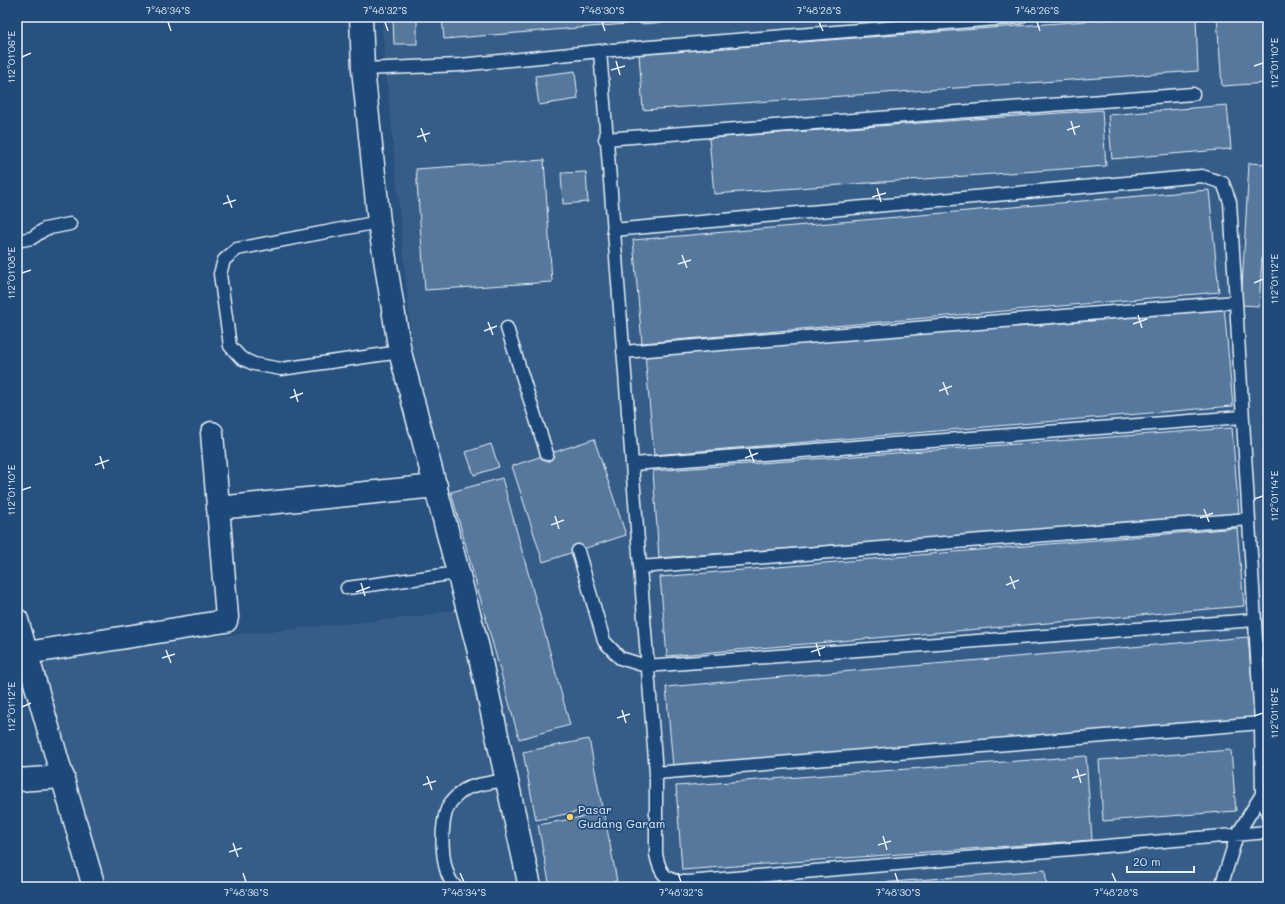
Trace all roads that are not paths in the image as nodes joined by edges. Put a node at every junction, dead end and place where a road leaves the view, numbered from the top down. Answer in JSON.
{"nodes":[{"id":1,"x":361,"y":17,"type":"edge"},
{"id":2,"x":1021,"y":17,"type":"edge"},
{"id":3,"x":600,"y":51,"type":"junction"},
{"id":4,"x":363,"y":69,"type":"junction"},
{"id":5,"x":1194,"y":94,"type":"dead end"},
{"id":6,"x":605,"y":139,"type":"junction"},
{"id":7,"x":379,"y":222,"type":"junction"},
{"id":8,"x":70,"y":224,"type":"dead end"},
{"id":9,"x":613,"y":230,"type":"junction"},
{"id":10,"x":17,"y":241,"type":"edge"},
{"id":11,"x":1236,"y":302,"type":"junction"},
{"id":12,"x":507,"y":328,"type":"dead end"},
{"id":13,"x":400,"y":352,"type":"junction"},
{"id":14,"x":623,"y":352,"type":"junction"},
{"id":15,"x":1242,"y":417,"type":"junction"},
{"id":16,"x":212,"y":433,"type":"dead end"},
{"id":17,"x":547,"y":454,"type":"dead end"},
{"id":18,"x":633,"y":464,"type":"junction"},
{"id":19,"x":436,"y":486,"type":"junction"},
{"id":20,"x":218,"y":508,"type":"junction"},
{"id":21,"x":1249,"y":519,"type":"junction"},
{"id":22,"x":578,"y":551,"type":"dead end"},
{"id":23,"x":640,"y":567,"type":"junction"},
{"id":24,"x":458,"y":573,"type":"junction"},
{"id":25,"x":347,"y":588,"type":"dead end"},
{"id":26,"x":17,"y":620,"type":"edge"},
{"id":27,"x":1255,"y":620,"type":"junction"},
{"id":28,"x":23,"y":649,"type":"edge"},
{"id":29,"x":646,"y":666,"type":"junction"},
{"id":30,"x":1262,"y":723,"type":"junction"},
{"id":31,"x":656,"y":773,"type":"junction"},
{"id":32,"x":63,"y":777,"type":"junction"},
{"id":33,"x":17,"y":780,"type":"edge"},
{"id":34,"x":506,"y":780,"type":"junction"},
{"id":35,"x":1262,"y":794,"type":"junction"},
{"id":36,"x":1268,"y":815,"type":"edge"},
{"id":37,"x":1268,"y":832,"type":"edge"},
{"id":38,"x":1237,"y":835,"type":"junction"},
{"id":39,"x":94,"y":887,"type":"edge"},
{"id":40,"x":456,"y":887,"type":"edge"},
{"id":41,"x":530,"y":887,"type":"edge"},
{"id":42,"x":1221,"y":887,"type":"edge"}],
"edges":[{"from":1,"to":4,"type":"street"},
{"from":2,"to":3,"type":"lane"},
{"from":3,"to":4,"type":"lane"},
{"from":3,"to":6,"type":"lane"},
{"from":4,"to":7,"type":"street"},
{"from":5,"to":6,"type":"lane"},
{"from":6,"to":9,"type":"lane"},
{"from":7,"to":13,"type":"street"},
{"from":7,"to":13,"type":"lane"},
{"from":8,"to":10,"type":"lane"},
{"from":9,"to":11,"type":"lane"},
{"from":9,"to":14,"type":"lane"},
{"from":11,"to":14,"type":"lane"},
{"from":11,"to":15,"type":"lane"},
{"from":12,"to":17,"type":"lane"},
{"from":13,"to":19,"type":"street"},
{"from":14,"to":18,"type":"lane"},
{"from":15,"to":18,"type":"lane"},
{"from":15,"to":21,"type":"lane"},
{"from":16,"to":20,"type":"street"},
{"from":18,"to":23,"type":"lane"},
{"from":19,"to":20,"type":"street"},
{"from":19,"to":24,"type":"street"},
{"from":20,"to":28,"type":"street"},
{"from":21,"to":23,"type":"lane"},
{"from":21,"to":27,"type":"lane"},
{"from":22,"to":29,"type":"lane"},
{"from":23,"to":29,"type":"lane"},
{"from":24,"to":25,"type":"lane"},
{"from":24,"to":34,"type":"street"},
{"from":26,"to":28,"type":"street"},
{"from":27,"to":29,"type":"lane"},
{"from":27,"to":30,"type":"lane"},
{"from":28,"to":32,"type":"street"},
{"from":29,"to":31,"type":"lane"},
{"from":30,"to":31,"type":"lane"},
{"from":30,"to":35,"type":"lane"},
{"from":31,"to":38,"type":"lane"},
{"from":32,"to":33,"type":"street"},
{"from":32,"to":39,"type":"street"},
{"from":34,"to":40,"type":"lane"},
{"from":34,"to":41,"type":"street"},
{"from":35,"to":36,"type":"lane"},
{"from":35,"to":38,"type":"lane"},
{"from":37,"to":38,"type":"lane"},
{"from":38,"to":42,"type":"lane"}]}
